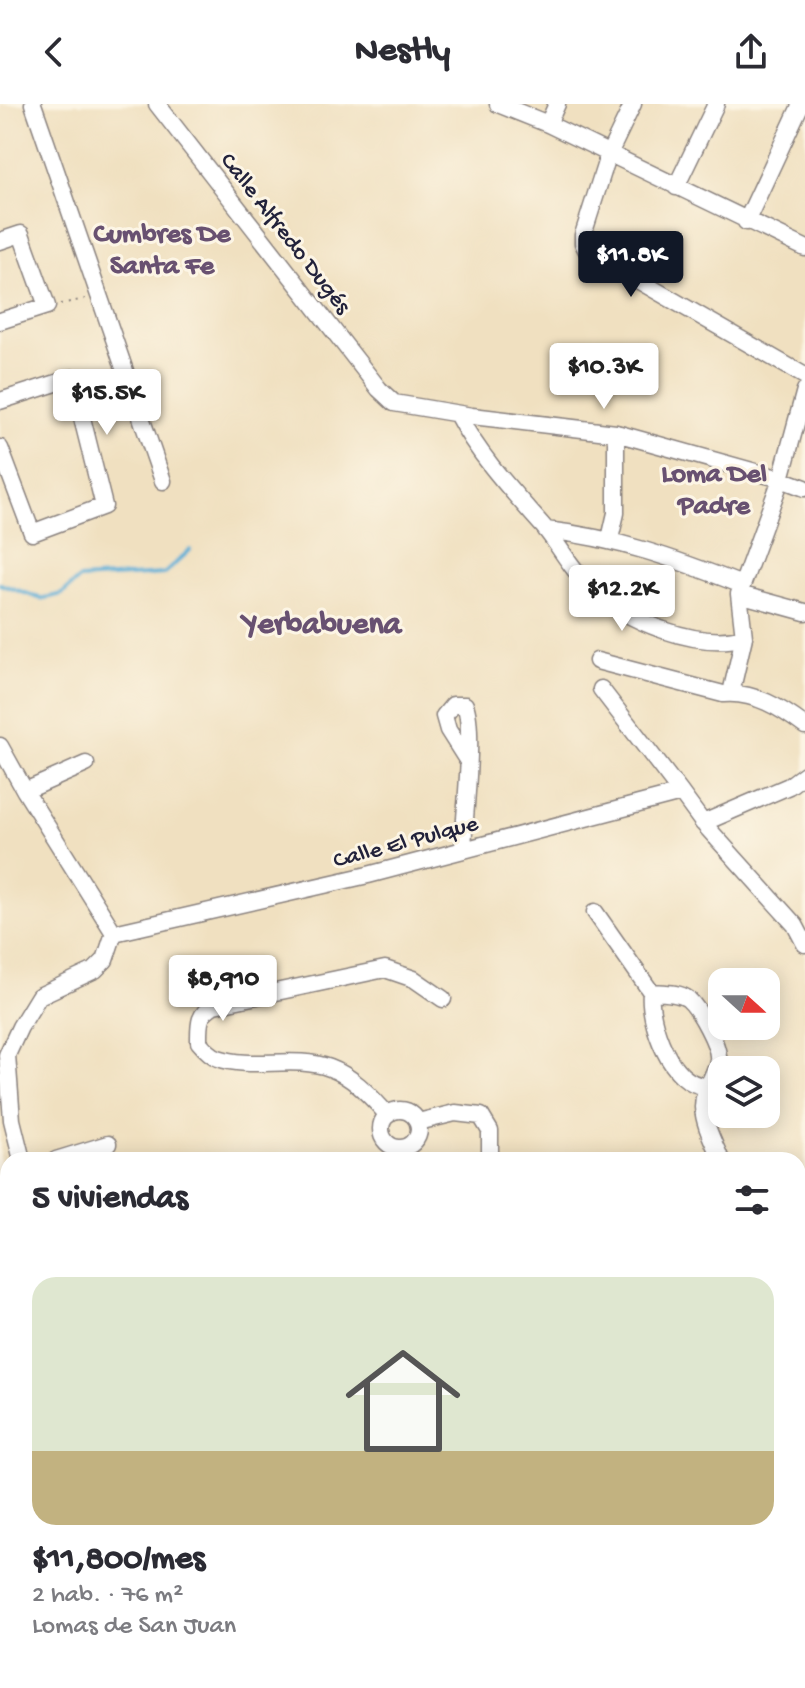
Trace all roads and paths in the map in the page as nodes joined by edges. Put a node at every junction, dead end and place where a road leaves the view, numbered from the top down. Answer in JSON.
{"nodes":[{"id":1,"x":33,"y":104,"type":"edge"},
{"id":2,"x":157,"y":104,"type":"edge"},
{"id":3,"x":498,"y":104,"type":"edge"},
{"id":4,"x":557,"y":104,"type":"edge"},
{"id":5,"x":633,"y":104,"type":"edge"},
{"id":6,"x":716,"y":104,"type":"edge"},
{"id":7,"x":801,"y":104,"type":"edge"},
{"id":8,"x":548,"y":124,"type":"junction"},
{"id":9,"x":608,"y":156,"type":"junction"},
{"id":10,"x":676,"y":187,"type":"junction"},
{"id":11,"x":746,"y":222,"type":"junction"},
{"id":12,"x":0,"y":241,"type":"edge"},
{"id":13,"x":805,"y":248,"type":"edge"},
{"id":14,"x":100,"y":296,"type":"junction"},
{"id":15,"x":47,"y":306,"type":"junction"},
{"id":16,"x":0,"y":321,"type":"edge"},
{"id":17,"x":805,"y":376,"type":"edge"},
{"id":18,"x":805,"y":390,"type":"edge"},
{"id":19,"x":0,"y":401,"type":"edge"},
{"id":20,"x":457,"y":414,"type":"junction"},
{"id":21,"x":616,"y":433,"type":"junction"},
{"id":22,"x":0,"y":448,"type":"edge"},
{"id":23,"x":781,"y":479,"type":"junction"},
{"id":24,"x":163,"y":481,"type":"dead end"},
{"id":25,"x":805,"y":488,"type":"edge"},
{"id":26,"x":546,"y":530,"type":"junction"},
{"id":27,"x":610,"y":539,"type":"junction"},
{"id":28,"x":741,"y":590,"type":"junction"},
{"id":29,"x":805,"y":612,"type":"edge"},
{"id":30,"x":744,"y":637,"type":"junction"},
{"id":31,"x":597,"y":661,"type":"dead end"},
{"id":32,"x":601,"y":689,"type":"dead end"},
{"id":33,"x":731,"y":693,"type":"junction"},
{"id":34,"x":805,"y":726,"type":"edge"},
{"id":35,"x":0,"y":746,"type":"edge"},
{"id":36,"x":467,"y":760,"type":"dead end"},
{"id":37,"x":86,"y":764,"type":"dead end"},
{"id":38,"x":805,"y":774,"type":"edge"},
{"id":39,"x":25,"y":791,"type":"junction"},
{"id":40,"x":681,"y":793,"type":"junction"},
{"id":41,"x":700,"y":818,"type":"junction"},
{"id":42,"x":463,"y":849,"type":"junction"},
{"id":43,"x":595,"y":912,"type":"dead end"},
{"id":44,"x":114,"y":933,"type":"junction"},
{"id":45,"x":805,"y":944,"type":"edge"},
{"id":46,"x":651,"y":992,"type":"junction"},
{"id":47,"x":443,"y":999,"type":"dead end"},
{"id":48,"x":5,"y":1083,"type":"edge"},
{"id":49,"x":706,"y":1086,"type":"junction"},
{"id":50,"x":388,"y":1115,"type":"junction"},
{"id":51,"x":418,"y":1122,"type":"junction"},
{"id":52,"x":6,"y":1126,"type":"edge"},
{"id":53,"x":108,"y":1144,"type":"dead end"},
{"id":54,"x":18,"y":1152,"type":"edge"},
{"id":55,"x":82,"y":1152,"type":"edge"},
{"id":56,"x":404,"y":1152,"type":"edge"},
{"id":57,"x":409,"y":1152,"type":"edge"},
{"id":58,"x":490,"y":1152,"type":"edge"},
{"id":59,"x":718,"y":1152,"type":"edge"}],
"edges":[{"from":1,"to":14,"type":"street"},
{"from":2,"to":20,"type":"street","name":"Calle Alfredo Dugés"},
{"from":3,"to":8,"type":"street"},
{"from":4,"to":8,"type":"street"},
{"from":5,"to":9,"type":"street"},
{"from":6,"to":10,"type":"street"},
{"from":7,"to":11,"type":"street"},
{"from":8,"to":9,"type":"street"},
{"from":9,"to":10,"type":"street"},
{"from":9,"to":17,"type":"street"},
{"from":10,"to":11,"type":"street"},
{"from":11,"to":13,"type":"street"},
{"from":12,"to":15,"type":"street"},
{"from":14,"to":15,"type":"path"},
{"from":14,"to":24,"type":"street"},
{"from":15,"to":16,"type":"street"},
{"from":18,"to":23,"type":"street"},
{"from":19,"to":22,"type":"street"},
{"from":20,"to":21,"type":"street"},
{"from":20,"to":26,"type":"street"},
{"from":21,"to":23,"type":"street"},
{"from":21,"to":27,"type":"street"},
{"from":23,"to":25,"type":"street"},
{"from":23,"to":28,"type":"street"},
{"from":26,"to":27,"type":"street"},
{"from":26,"to":30,"type":"street"},
{"from":27,"to":28,"type":"street"},
{"from":28,"to":29,"type":"street"},
{"from":28,"to":30,"type":"street"},
{"from":30,"to":33,"type":"street"},
{"from":31,"to":33,"type":"street"},
{"from":32,"to":40,"type":"street"},
{"from":33,"to":34,"type":"street"},
{"from":35,"to":39,"type":"street"},
{"from":36,"to":42,"type":"street"},
{"from":37,"to":39,"type":"street"},
{"from":38,"to":41,"type":"street"},
{"from":39,"to":44,"type":"street"},
{"from":40,"to":41,"type":"street"},
{"from":40,"to":42,"type":"street","name":"Calle El Pulque"},
{"from":41,"to":45,"type":"street"},
{"from":42,"to":44,"type":"street","name":"Calle El Pulque"},
{"from":43,"to":46,"type":"street"},
{"from":44,"to":48,"type":"street"},
{"from":46,"to":49,"type":"street"},
{"from":46,"to":49,"type":"street"},
{"from":47,"to":50,"type":"street"},
{"from":48,"to":52,"type":"street"},
{"from":49,"to":59,"type":"street"},
{"from":50,"to":51,"type":"street"},
{"from":50,"to":56,"type":"street"},
{"from":51,"to":57,"type":"street"},
{"from":51,"to":58,"type":"street"},
{"from":52,"to":54,"type":"street"},
{"from":53,"to":55,"type":"street"}]}
